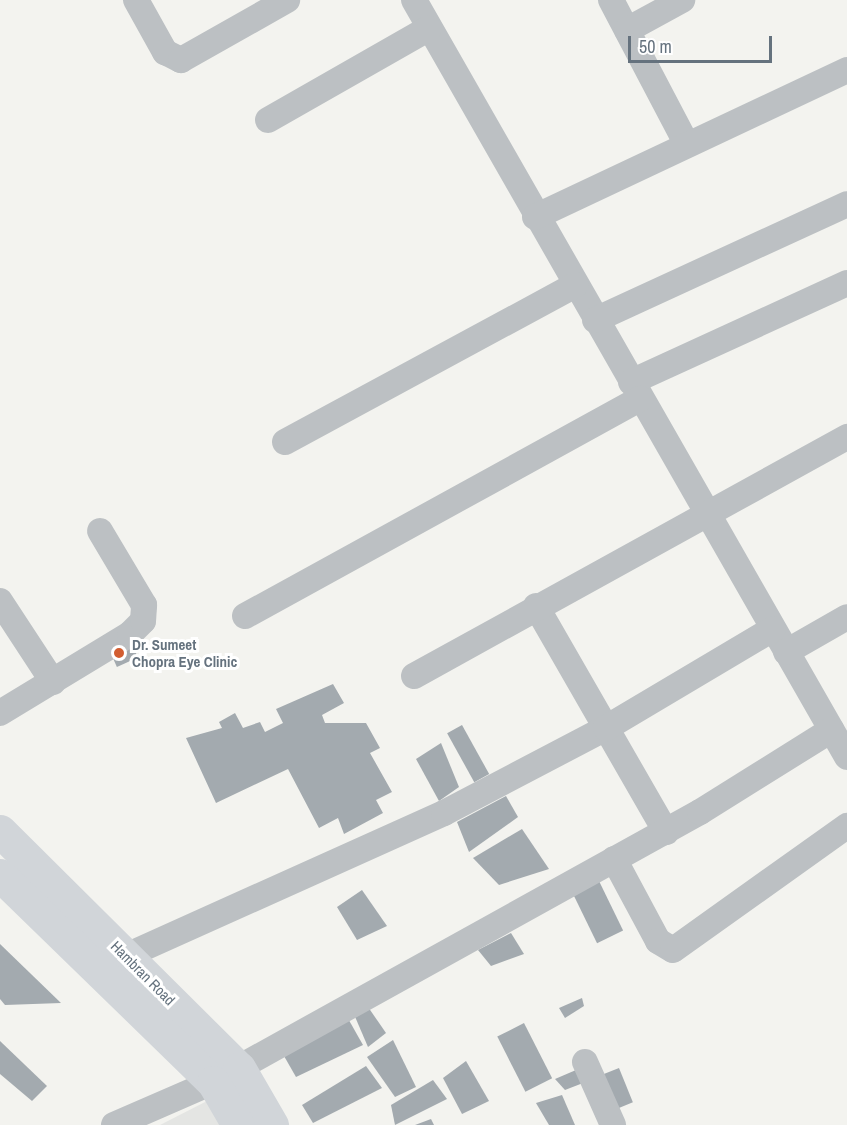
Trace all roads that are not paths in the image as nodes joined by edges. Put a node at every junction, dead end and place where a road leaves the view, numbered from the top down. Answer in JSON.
{"nodes":[{"id":1,"x":135,"y":0,"type":"edge"},
{"id":2,"x":287,"y":0,"type":"edge"},
{"id":3,"x":414,"y":0,"type":"edge"},
{"id":4,"x":611,"y":0,"type":"edge"},
{"id":5,"x":682,"y":0,"type":"edge"},
{"id":6,"x":429,"y":28,"type":"junction"},
{"id":7,"x":627,"y":30,"type":"junction"},
{"id":8,"x":847,"y":69,"type":"edge"},
{"id":9,"x":268,"y":120,"type":"dead end"},
{"id":10,"x":686,"y":143,"type":"junction"},
{"id":11,"x":847,"y":204,"type":"edge"},
{"id":12,"x":535,"y":217,"type":"junction"},
{"id":13,"x":847,"y":283,"type":"edge"},
{"id":14,"x":575,"y":285,"type":"junction"},
{"id":15,"x":595,"y":320,"type":"junction"},
{"id":16,"x":635,"y":391,"type":"junction"},
{"id":17,"x":847,"y":437,"type":"edge"},
{"id":18,"x":285,"y":442,"type":"dead end"},
{"id":19,"x":705,"y":512,"type":"junction"},
{"id":20,"x":100,"y":531,"type":"dead end"},
{"id":21,"x":0,"y":601,"type":"edge"},
{"id":22,"x":536,"y":606,"type":"junction"},
{"id":23,"x":245,"y":616,"type":"dead end"},
{"id":24,"x":847,"y":616,"type":"edge"},
{"id":25,"x":772,"y":629,"type":"junction"},
{"id":26,"x":786,"y":652,"type":"junction"},
{"id":27,"x":414,"y":675,"type":"dead end"},
{"id":28,"x":53,"y":682,"type":"junction"},
{"id":29,"x":0,"y":713,"type":"edge"},
{"id":30,"x":606,"y":728,"type":"junction"},
{"id":31,"x":831,"y":730,"type":"junction"},
{"id":32,"x":847,"y":757,"type":"edge"},
{"id":33,"x":847,"y":826,"type":"edge"},
{"id":34,"x":0,"y":831,"type":"edge"},
{"id":35,"x":666,"y":832,"type":"junction"},
{"id":36,"x":614,"y":859,"type":"junction"},
{"id":37,"x":0,"y":875,"type":"edge"},
{"id":38,"x":126,"y":956,"type":"junction"},
{"id":39,"x":585,"y":1062,"type":"dead end"},
{"id":40,"x":226,"y":1075,"type":"junction"},
{"id":41,"x":114,"y":1125,"type":"edge"},
{"id":42,"x":238,"y":1125,"type":"edge"},
{"id":43,"x":272,"y":1125,"type":"edge"},
{"id":44,"x":613,"y":1125,"type":"edge"}],
"edges":[{"from":1,"to":2,"type":"street"},
{"from":3,"to":6,"type":"street"},
{"from":4,"to":7,"type":"street"},
{"from":5,"to":7,"type":"street"},
{"from":6,"to":9,"type":"street"},
{"from":6,"to":12,"type":"street"},
{"from":7,"to":10,"type":"street"},
{"from":8,"to":10,"type":"street"},
{"from":10,"to":12,"type":"street"},
{"from":11,"to":15,"type":"street"},
{"from":12,"to":14,"type":"street"},
{"from":13,"to":16,"type":"street"},
{"from":14,"to":15,"type":"street"},
{"from":14,"to":18,"type":"street"},
{"from":15,"to":16,"type":"street"},
{"from":16,"to":19,"type":"street"},
{"from":16,"to":23,"type":"street"},
{"from":17,"to":19,"type":"street"},
{"from":19,"to":22,"type":"street"},
{"from":19,"to":25,"type":"street"},
{"from":20,"to":28,"type":"street"},
{"from":21,"to":28,"type":"street"},
{"from":22,"to":27,"type":"street"},
{"from":22,"to":30,"type":"street"},
{"from":24,"to":26,"type":"street"},
{"from":25,"to":26,"type":"street"},
{"from":25,"to":30,"type":"street"},
{"from":26,"to":31,"type":"street"},
{"from":28,"to":29,"type":"street"},
{"from":30,"to":35,"type":"street"},
{"from":30,"to":38,"type":"street"},
{"from":31,"to":32,"type":"street"},
{"from":31,"to":35,"type":"street"},
{"from":33,"to":36,"type":"street"},
{"from":34,"to":38,"type":"main road","name":"Hambran Road"},
{"from":35,"to":36,"type":"street"},
{"from":36,"to":40,"type":"street"},
{"from":37,"to":40,"type":"main road","name":"Hambran Road"},
{"from":38,"to":40,"type":"main road","name":"Hambran Road"},
{"from":39,"to":44,"type":"street"},
{"from":40,"to":41,"type":"street"},
{"from":40,"to":42,"type":"main road","name":"Hambran Road"},
{"from":40,"to":43,"type":"main road","name":"Hambran Road"}]}
